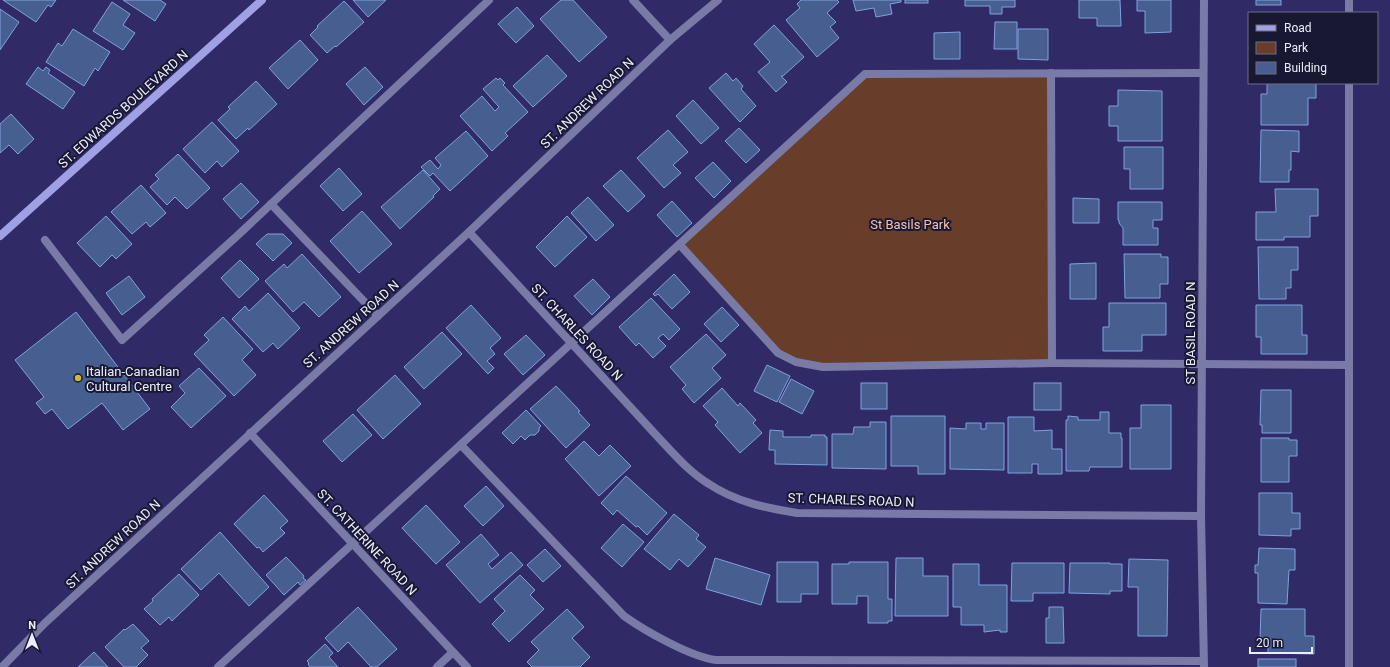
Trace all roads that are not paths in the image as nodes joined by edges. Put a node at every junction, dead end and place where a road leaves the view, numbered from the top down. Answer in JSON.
{"nodes":[{"id":1,"x":262,"y":0,"type":"edge"},
{"id":2,"x":489,"y":0,"type":"edge"},
{"id":3,"x":633,"y":0,"type":"edge"},
{"id":4,"x":718,"y":0,"type":"edge"},
{"id":5,"x":1204,"y":0,"type":"edge"},
{"id":6,"x":1349,"y":0,"type":"edge"},
{"id":7,"x":1349,"y":12,"type":"edge"},
{"id":8,"x":670,"y":40,"type":"junction"},
{"id":9,"x":1051,"y":73,"type":"junction"},
{"id":10,"x":1203,"y":73,"type":"junction"},
{"id":11,"x":1349,"y":84,"type":"edge"},
{"id":12,"x":271,"y":204,"type":"junction"},
{"id":13,"x":2,"y":231,"type":"edge"},
{"id":14,"x":469,"y":232,"type":"junction"},
{"id":15,"x":46,"y":240,"type":"dead end"},
{"id":16,"x":680,"y":245,"type":"junction"},
{"id":17,"x":378,"y":316,"type":"junction"},
{"id":18,"x":572,"y":344,"type":"junction"},
{"id":19,"x":1052,"y":363,"type":"junction"},
{"id":20,"x":1202,"y":365,"type":"junction"},
{"id":21,"x":1349,"y":365,"type":"junction"},
{"id":22,"x":250,"y":433,"type":"junction"},
{"id":23,"x":461,"y":445,"type":"junction"},
{"id":24,"x":1201,"y":516,"type":"junction"},
{"id":25,"x":352,"y":544,"type":"junction"},
{"id":26,"x":453,"y":652,"type":"junction"},
{"id":27,"x":1203,"y":664,"type":"edge"},
{"id":28,"x":2,"y":667,"type":"edge"},
{"id":29,"x":218,"y":667,"type":"edge"},
{"id":30,"x":437,"y":667,"type":"edge"},
{"id":31,"x":467,"y":667,"type":"edge"},
{"id":32,"x":1349,"y":667,"type":"edge"}],
"edges":[{"from":1,"to":13,"type":"street","name":"ST. EDWARDS BOULEVARD N"},
{"from":2,"to":12,"type":"street"},
{"from":3,"to":8,"type":"street"},
{"from":4,"to":8,"type":"street","name":"ST. ANDREW ROAD N"},
{"from":5,"to":10,"type":"street","name":"ST BASIL ROAD N"},
{"from":6,"to":7,"type":"street"},
{"from":8,"to":14,"type":"street","name":"ST. ANDREW ROAD N"},
{"from":9,"to":10,"type":"street"},
{"from":9,"to":16,"type":"street"},
{"from":9,"to":19,"type":"street"},
{"from":10,"to":20,"type":"street","name":"ST BASIL ROAD N"},
{"from":11,"to":21,"type":"street"},
{"from":12,"to":15,"type":"street"},
{"from":12,"to":17,"type":"street"},
{"from":14,"to":17,"type":"street","name":"ST. ANDREW ROAD N"},
{"from":14,"to":18,"type":"street","name":"ST. CHARLES ROAD N"},
{"from":16,"to":18,"type":"street"},
{"from":16,"to":19,"type":"street"},
{"from":17,"to":22,"type":"street","name":"ST. ANDREW ROAD N"},
{"from":18,"to":23,"type":"street"},
{"from":18,"to":24,"type":"street","name":"ST. CHARLES ROAD N"},
{"from":19,"to":20,"type":"street"},
{"from":20,"to":21,"type":"street"},
{"from":20,"to":24,"type":"street","name":"ST BASIL ROAD N"},
{"from":21,"to":32,"type":"street"},
{"from":22,"to":25,"type":"street","name":"ST. CATHERINE ROAD N"},
{"from":22,"to":28,"type":"street","name":"ST. ANDREW ROAD N"},
{"from":23,"to":25,"type":"street"},
{"from":23,"to":27,"type":"street"},
{"from":24,"to":27,"type":"street","name":"ST BASIL ROAD N"},
{"from":25,"to":26,"type":"street","name":"ST. CATHERINE ROAD N"},
{"from":25,"to":29,"type":"street"},
{"from":26,"to":30,"type":"street"},
{"from":26,"to":31,"type":"street","name":"ST. CATHERINE ROAD N"}]}
